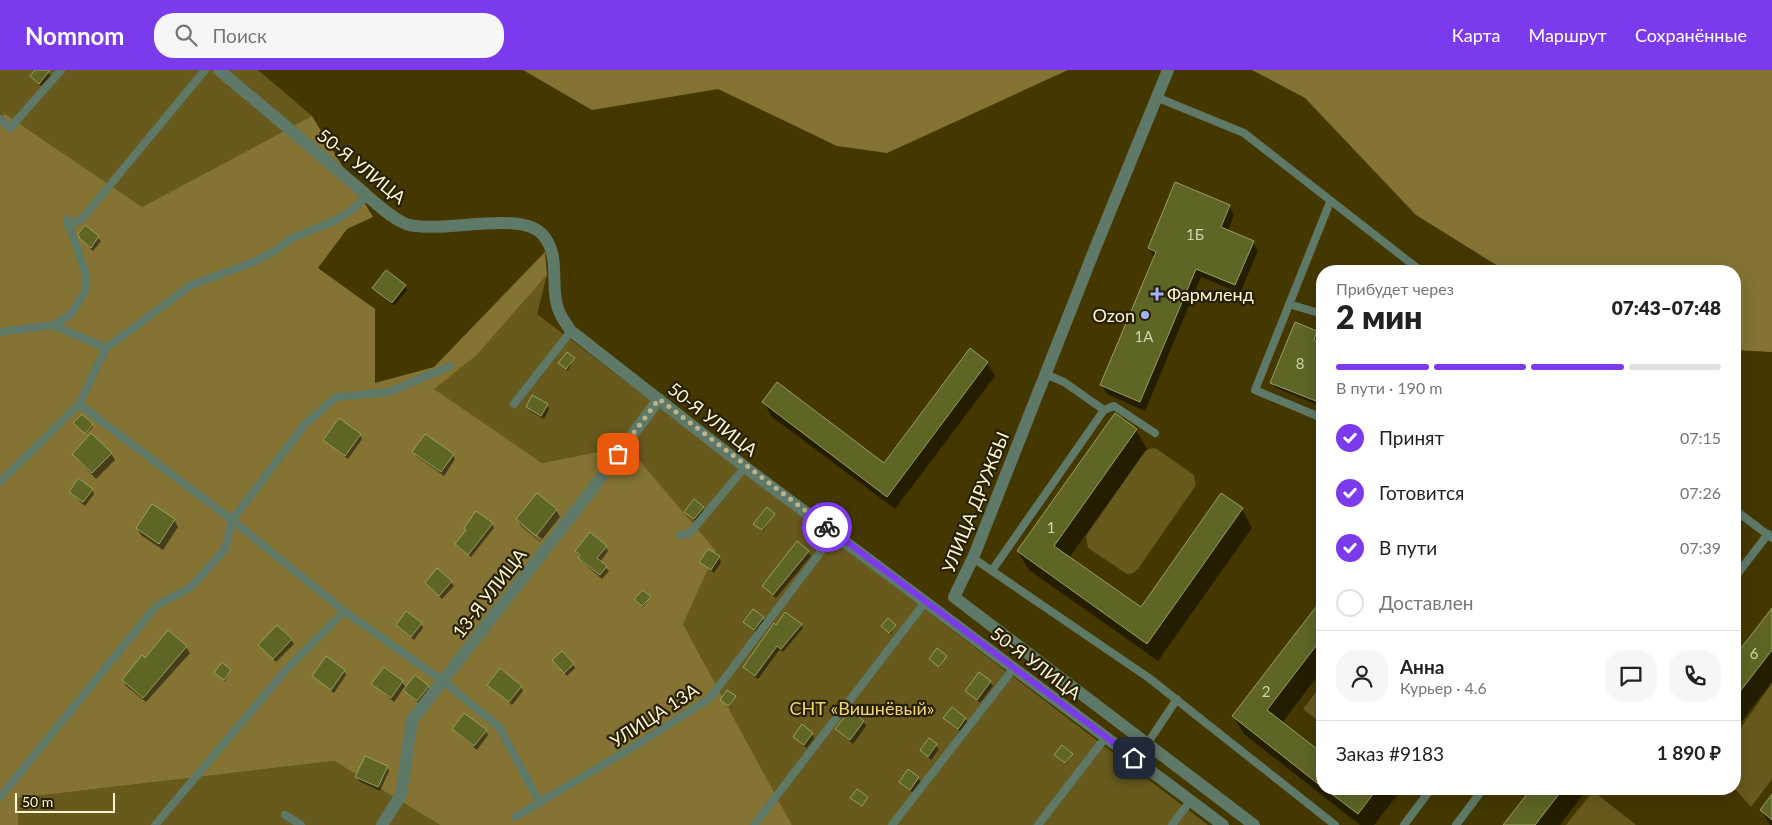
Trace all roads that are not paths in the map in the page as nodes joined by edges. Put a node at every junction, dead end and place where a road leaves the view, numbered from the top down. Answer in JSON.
{"nodes":[{"id":1,"x":61,"y":70,"type":"edge"},
{"id":2,"x":205,"y":70,"type":"edge"},
{"id":3,"x":219,"y":70,"type":"edge"},
{"id":4,"x":1168,"y":70,"type":"edge"},
{"id":5,"x":1156,"y":97,"type":"junction"},
{"id":6,"x":0,"y":119,"type":"edge"},
{"id":7,"x":368,"y":196,"type":"junction"},
{"id":8,"x":1330,"y":202,"type":"junction"},
{"id":9,"x":1413,"y":265,"type":"edge"},
{"id":10,"x":1289,"y":304,"type":"junction"},
{"id":11,"x":1316,"y":312,"type":"edge"},
{"id":12,"x":53,"y":325,"type":"junction"},
{"id":13,"x":571,"y":331,"type":"junction"},
{"id":14,"x":0,"y":332,"type":"edge"},
{"id":15,"x":106,"y":348,"type":"junction"},
{"id":16,"x":450,"y":366,"type":"dead end"},
{"id":17,"x":1045,"y":374,"type":"junction"},
{"id":18,"x":659,"y":399,"type":"junction"},
{"id":19,"x":79,"y":404,"type":"junction"},
{"id":20,"x":514,"y":404,"type":"dead end"},
{"id":21,"x":1104,"y":410,"type":"junction"},
{"id":22,"x":1316,"y":415,"type":"edge"},
{"id":23,"x":1155,"y":433,"type":"dead end"},
{"id":24,"x":745,"y":467,"type":"junction"},
{"id":25,"x":0,"y":482,"type":"edge"},
{"id":26,"x":1741,"y":514,"type":"edge"},
{"id":27,"x":232,"y":520,"type":"junction"},
{"id":28,"x":835,"y":534,"type":"junction"},
{"id":29,"x":680,"y":535,"type":"dead end"},
{"id":30,"x":1770,"y":536,"type":"edge"},
{"id":31,"x":973,"y":558,"type":"junction"},
{"id":32,"x":992,"y":569,"type":"junction"},
{"id":33,"x":1741,"y":570,"type":"edge"},
{"id":34,"x":926,"y":601,"type":"junction"},
{"id":35,"x":344,"y":611,"type":"junction"},
{"id":36,"x":1014,"y":668,"type":"junction"},
{"id":37,"x":443,"y":680,"type":"junction"},
{"id":38,"x":1177,"y":699,"type":"junction"},
{"id":39,"x":1105,"y":738,"type":"junction"},
{"id":40,"x":1147,"y":744,"type":"junction"},
{"id":41,"x":1426,"y":795,"type":"edge"},
{"id":42,"x":1478,"y":795,"type":"edge"},
{"id":43,"x":0,"y":797,"type":"edge"},
{"id":44,"x":1191,"y":800,"type":"junction"},
{"id":45,"x":540,"y":803,"type":"junction"},
{"id":46,"x":285,"y":815,"type":"dead end"},
{"id":47,"x":515,"y":817,"type":"dead end"},
{"id":48,"x":155,"y":825,"type":"edge"},
{"id":49,"x":301,"y":825,"type":"edge"},
{"id":50,"x":382,"y":825,"type":"edge"},
{"id":51,"x":754,"y":825,"type":"edge"},
{"id":52,"x":892,"y":825,"type":"edge"},
{"id":53,"x":1038,"y":825,"type":"edge"},
{"id":54,"x":1172,"y":825,"type":"edge"},
{"id":55,"x":1223,"y":825,"type":"edge"},
{"id":56,"x":1254,"y":825,"type":"edge"},
{"id":57,"x":1336,"y":825,"type":"edge"},
{"id":58,"x":1404,"y":825,"type":"edge"},
{"id":59,"x":1456,"y":825,"type":"edge"}],
"edges":[{"from":1,"to":6,"type":"lane"},
{"from":2,"to":12,"type":"lane"},
{"from":3,"to":7,"type":"street","name":"50-Я УЛИЦА"},
{"from":4,"to":5,"type":"street","name":"УЛИЦА ДРУЖБЫ"},
{"from":5,"to":8,"type":"lane"},
{"from":5,"to":17,"type":"street","name":"УЛИЦА ДРУЖБЫ"},
{"from":7,"to":13,"type":"street","name":"50-Я УЛИЦА"},
{"from":7,"to":15,"type":"lane"},
{"from":8,"to":9,"type":"lane"},
{"from":8,"to":10,"type":"lane"},
{"from":10,"to":11,"type":"lane"},
{"from":10,"to":22,"type":"lane"},
{"from":12,"to":14,"type":"lane"},
{"from":12,"to":15,"type":"lane"},
{"from":13,"to":18,"type":"street","name":"50-Я УЛИЦА"},
{"from":13,"to":20,"type":"lane"},
{"from":15,"to":19,"type":"lane"},
{"from":16,"to":27,"type":"lane"},
{"from":17,"to":21,"type":"lane"},
{"from":17,"to":31,"type":"street","name":"УЛИЦА ДРУЖБЫ"},
{"from":18,"to":24,"type":"street","name":"50-Я УЛИЦА"},
{"from":18,"to":37,"type":"street","name":"13-Я УЛИЦА"},
{"from":19,"to":25,"type":"lane"},
{"from":19,"to":27,"type":"lane"},
{"from":21,"to":23,"type":"lane"},
{"from":21,"to":32,"type":"lane"},
{"from":24,"to":28,"type":"street","name":"50-Я УЛИЦА"},
{"from":24,"to":29,"type":"lane"},
{"from":26,"to":30,"type":"lane"},
{"from":27,"to":35,"type":"lane"},
{"from":27,"to":43,"type":"lane"},
{"from":28,"to":34,"type":"street","name":"50-Я УЛИЦА"},
{"from":28,"to":45,"type":"lane","name":"УЛИЦА 13А"},
{"from":30,"to":33,"type":"lane"},
{"from":31,"to":32,"type":"lane"},
{"from":31,"to":40,"type":"street","name":"УЛИЦА ДРУЖБЫ"},
{"from":32,"to":38,"type":"lane"},
{"from":34,"to":36,"type":"street","name":"50-Я УЛИЦА"},
{"from":34,"to":51,"type":"lane"},
{"from":35,"to":37,"type":"lane"},
{"from":35,"to":48,"type":"lane"},
{"from":36,"to":39,"type":"street","name":"50-Я УЛИЦА"},
{"from":36,"to":52,"type":"lane"},
{"from":37,"to":45,"type":"lane"},
{"from":37,"to":50,"type":"street","name":"13-Я УЛИЦА"},
{"from":38,"to":40,"type":"lane"},
{"from":38,"to":57,"type":"lane"},
{"from":39,"to":44,"type":"street","name":"50-Я УЛИЦА"},
{"from":39,"to":53,"type":"lane"},
{"from":40,"to":56,"type":"street","name":"УЛИЦА ДРУЖБЫ"},
{"from":41,"to":58,"type":"lane"},
{"from":42,"to":59,"type":"lane"},
{"from":44,"to":54,"type":"lane"},
{"from":44,"to":55,"type":"street","name":"50-Я УЛИЦА"},
{"from":45,"to":47,"type":"lane","name":"УЛИЦА 13А"},
{"from":46,"to":49,"type":"lane"}]}
